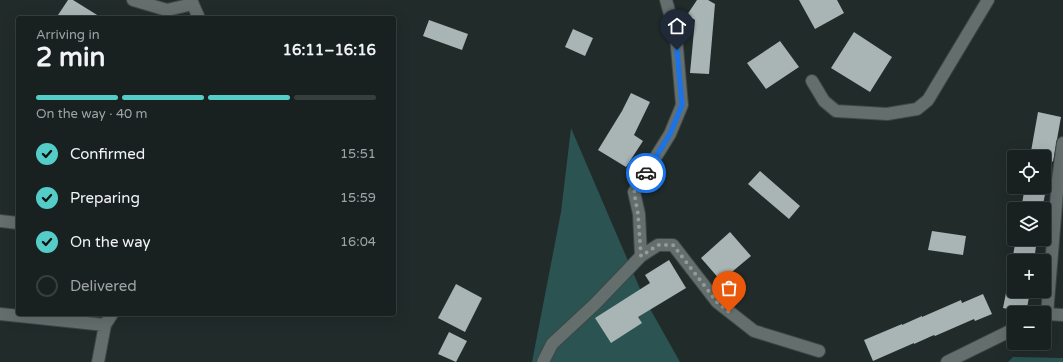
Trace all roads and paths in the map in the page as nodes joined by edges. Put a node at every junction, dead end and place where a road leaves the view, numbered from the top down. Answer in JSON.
{"nodes":[{"id":1,"x":133,"y":0,"type":"edge"},
{"id":2,"x":666,"y":0,"type":"edge"},
{"id":3,"x":988,"y":0,"type":"edge"},
{"id":4,"x":192,"y":2,"type":"edge"},
{"id":5,"x":198,"y":16,"type":"edge"},
{"id":6,"x":812,"y":81,"type":"dead end"},
{"id":7,"x":1063,"y":143,"type":"edge"},
{"id":8,"x":1060,"y":180,"type":"edge"},
{"id":9,"x":0,"y":221,"type":"edge"},
{"id":10,"x":16,"y":223,"type":"edge"},
{"id":11,"x":641,"y":256,"type":"junction"},
{"id":12,"x":1046,"y":306,"type":"edge"},
{"id":13,"x":0,"y":314,"type":"edge"},
{"id":14,"x":1051,"y":314,"type":"edge"},
{"id":15,"x":1063,"y":315,"type":"edge"},
{"id":16,"x":16,"y":316,"type":"edge"},
{"id":17,"x":19,"y":316,"type":"edge"},
{"id":18,"x":111,"y":316,"type":"edge"},
{"id":19,"x":105,"y":325,"type":"junction"},
{"id":20,"x":1007,"y":332,"type":"edge"},
{"id":21,"x":819,"y":351,"type":"dead end"},
{"id":22,"x":98,"y":362,"type":"edge"},
{"id":23,"x":543,"y":362,"type":"edge"},
{"id":24,"x":947,"y":362,"type":"edge"}],
"edges":[{"from":1,"to":4,"type":"street"},
{"from":2,"to":11,"type":"street"},
{"from":3,"to":6,"type":"street"},
{"from":4,"to":5,"type":"street"},
{"from":7,"to":8,"type":"street"},
{"from":8,"to":12,"type":"street"},
{"from":9,"to":10,"type":"street"},
{"from":11,"to":21,"type":"street"},
{"from":11,"to":23,"type":"street"},
{"from":13,"to":16,"type":"street"},
{"from":14,"to":15,"type":"street"},
{"from":17,"to":19,"type":"street"},
{"from":18,"to":19,"type":"street"},
{"from":19,"to":22,"type":"street"},
{"from":20,"to":24,"type":"street"}]}
